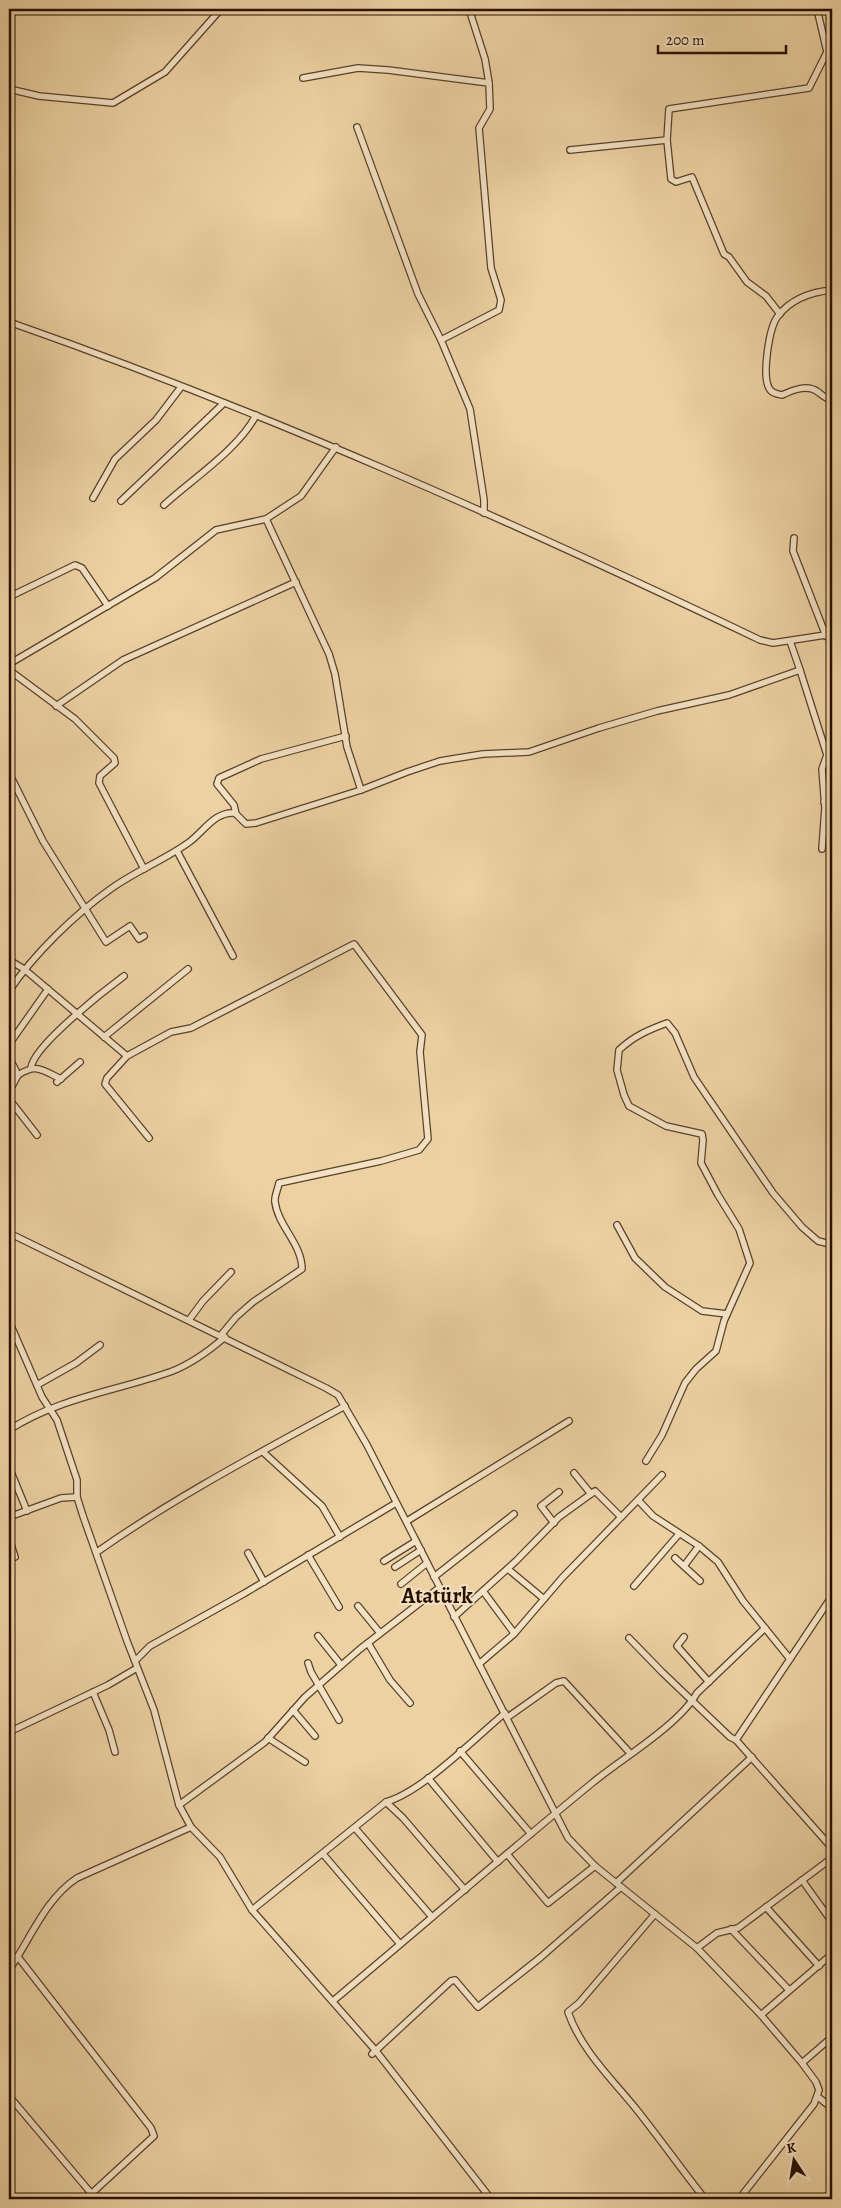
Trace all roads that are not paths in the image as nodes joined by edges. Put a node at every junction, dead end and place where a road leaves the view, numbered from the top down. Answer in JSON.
{"nodes":[{"id":1,"x":221,"y":9,"type":"edge"},
{"id":2,"x":469,"y":9,"type":"edge"},
{"id":3,"x":817,"y":9,"type":"edge"},
{"id":4,"x":828,"y":52,"type":"junction"},
{"id":5,"x":832,"y":65,"type":"edge"},
{"id":6,"x":303,"y":78,"type":"dead end"},
{"id":7,"x":489,"y":83,"type":"junction"},
{"id":8,"x":9,"y":89,"type":"edge"},
{"id":9,"x":357,"y":127,"type":"dead end"},
{"id":10,"x":667,"y":140,"type":"junction"},
{"id":11,"x":570,"y":150,"type":"dead end"},
{"id":12,"x":832,"y":290,"type":"edge"},
{"id":13,"x":780,"y":314,"type":"junction"},
{"id":14,"x":9,"y":322,"type":"edge"},
{"id":15,"x":441,"y":340,"type":"junction"},
{"id":16,"x":182,"y":387,"type":"junction"},
{"id":17,"x":832,"y":400,"type":"edge"},
{"id":18,"x":224,"y":403,"type":"junction"},
{"id":19,"x":256,"y":415,"type":"junction"},
{"id":20,"x":336,"y":447,"type":"junction"},
{"id":21,"x":94,"y":498,"type":"dead end"},
{"id":22,"x":121,"y":501,"type":"dead end"},
{"id":23,"x":164,"y":505,"type":"dead end"},
{"id":24,"x":484,"y":513,"type":"junction"},
{"id":25,"x":266,"y":519,"type":"junction"},
{"id":26,"x":794,"y":538,"type":"dead end"},
{"id":27,"x":296,"y":582,"type":"junction"},
{"id":28,"x":9,"y":597,"type":"edge"},
{"id":29,"x":108,"y":606,"type":"junction"},
{"id":30,"x":829,"y":635,"type":"edge"},
{"id":31,"x":790,"y":641,"type":"junction"},
{"id":32,"x":9,"y":664,"type":"edge"},
{"id":33,"x":9,"y":670,"type":"edge"},
{"id":34,"x":800,"y":670,"type":"junction"},
{"id":35,"x":56,"y":706,"type":"junction"},
{"id":36,"x":346,"y":736,"type":"junction"},
{"id":37,"x":9,"y":773,"type":"edge"},
{"id":38,"x":361,"y":790,"type":"junction"},
{"id":39,"x":824,"y":802,"type":"junction"},
{"id":40,"x":832,"y":802,"type":"edge"},
{"id":41,"x":236,"y":814,"type":"junction"},
{"id":42,"x":822,"y":849,"type":"dead end"},
{"id":43,"x":177,"y":851,"type":"junction"},
{"id":44,"x":144,"y":869,"type":"junction"},
{"id":45,"x":86,"y":909,"type":"junction"},
{"id":46,"x":144,"y":936,"type":"dead end"},
{"id":47,"x":233,"y":956,"type":"dead end"},
{"id":48,"x":9,"y":960,"type":"edge"},
{"id":49,"x":24,"y":969,"type":"junction"},
{"id":50,"x":188,"y":969,"type":"dead end"},
{"id":51,"x":124,"y":976,"type":"dead end"},
{"id":52,"x":48,"y":989,"type":"junction"},
{"id":53,"x":9,"y":991,"type":"edge"},
{"id":54,"x":77,"y":1013,"type":"junction"},
{"id":55,"x":104,"y":1037,"type":"junction"},
{"id":56,"x":9,"y":1056,"type":"edge"},
{"id":57,"x":127,"y":1056,"type":"junction"},
{"id":58,"x":80,"y":1062,"type":"dead end"},
{"id":59,"x":31,"y":1068,"type":"junction"},
{"id":60,"x":18,"y":1075,"type":"junction"},
{"id":61,"x":9,"y":1092,"type":"edge"},
{"id":62,"x":9,"y":1099,"type":"edge"},
{"id":63,"x":37,"y":1135,"type":"dead end"},
{"id":64,"x":149,"y":1138,"type":"dead end"},
{"id":65,"x":617,"y":1225,"type":"dead end"},
{"id":66,"x":9,"y":1233,"type":"edge"},
{"id":67,"x":832,"y":1242,"type":"edge"},
{"id":68,"x":231,"y":1272,"type":"dead end"},
{"id":69,"x":727,"y":1314,"type":"junction"},
{"id":70,"x":189,"y":1320,"type":"junction"},
{"id":71,"x":9,"y":1321,"type":"edge"},
{"id":72,"x":223,"y":1336,"type":"junction"},
{"id":73,"x":100,"y":1346,"type":"dead end"},
{"id":74,"x":37,"y":1385,"type":"junction"},
{"id":75,"x":344,"y":1406,"type":"junction"},
{"id":76,"x":50,"y":1409,"type":"junction"},
{"id":77,"x":570,"y":1421,"type":"dead end"},
{"id":78,"x":9,"y":1430,"type":"edge"},
{"id":79,"x":263,"y":1452,"type":"junction"},
{"id":80,"x":646,"y":1461,"type":"dead end"},
{"id":81,"x":10,"y":1467,"type":"edge"},
{"id":82,"x":574,"y":1473,"type":"dead end"},
{"id":83,"x":662,"y":1475,"type":"dead end"},
{"id":84,"x":558,"y":1492,"type":"dead end"},
{"id":85,"x":591,"y":1494,"type":"junction"},
{"id":86,"x":77,"y":1497,"type":"junction"},
{"id":87,"x":638,"y":1500,"type":"junction"},
{"id":88,"x":396,"y":1503,"type":"junction"},
{"id":89,"x":27,"y":1511,"type":"junction"},
{"id":90,"x":514,"y":1514,"type":"dead end"},
{"id":91,"x":621,"y":1517,"type":"junction"},
{"id":92,"x":9,"y":1518,"type":"edge"},
{"id":93,"x":407,"y":1522,"type":"junction"},
{"id":94,"x":554,"y":1523,"type":"junction"},
{"id":95,"x":680,"y":1534,"type":"junction"},
{"id":96,"x":340,"y":1537,"type":"junction"},
{"id":97,"x":9,"y":1538,"type":"edge"},
{"id":98,"x":416,"y":1541,"type":"junction"},
{"id":99,"x":699,"y":1546,"type":"junction"},
{"id":100,"x":421,"y":1550,"type":"junction"},
{"id":101,"x":97,"y":1552,"type":"junction"},
{"id":102,"x":248,"y":1553,"type":"dead end"},
{"id":103,"x":308,"y":1556,"type":"junction"},
{"id":104,"x":675,"y":1558,"type":"dead end"},
{"id":105,"x":9,"y":1559,"type":"edge"},
{"id":106,"x":384,"y":1561,"type":"dead end"},
{"id":107,"x":427,"y":1563,"type":"junction"},
{"id":108,"x":684,"y":1566,"type":"junction"},
{"id":109,"x":395,"y":1567,"type":"dead end"},
{"id":110,"x":508,"y":1569,"type":"junction"},
{"id":111,"x":434,"y":1577,"type":"junction"},
{"id":112,"x":700,"y":1581,"type":"dead end"},
{"id":113,"x":264,"y":1582,"type":"junction"},
{"id":114,"x":401,"y":1584,"type":"dead end"},
{"id":115,"x":634,"y":1586,"type":"dead end"},
{"id":116,"x":439,"y":1588,"type":"junction"},
{"id":117,"x":483,"y":1591,"type":"junction"},
{"id":118,"x":832,"y":1596,"type":"edge"},
{"id":119,"x":544,"y":1599,"type":"junction"},
{"id":120,"x":358,"y":1606,"type":"dead end"},
{"id":121,"x":339,"y":1607,"type":"dead end"},
{"id":122,"x":454,"y":1618,"type":"junction"},
{"id":123,"x":765,"y":1628,"type":"junction"},
{"id":124,"x":514,"y":1633,"type":"junction"},
{"id":125,"x":380,"y":1634,"type":"junction"},
{"id":126,"x":318,"y":1636,"type":"dead end"},
{"id":127,"x":684,"y":1636,"type":"dead end"},
{"id":128,"x":629,"y":1638,"type":"dead end"},
{"id":129,"x":368,"y":1643,"type":"junction"},
{"id":130,"x":790,"y":1658,"type":"junction"},
{"id":131,"x":308,"y":1663,"type":"dead end"},
{"id":132,"x":136,"y":1664,"type":"junction"},
{"id":133,"x":479,"y":1664,"type":"junction"},
{"id":134,"x":341,"y":1665,"type":"junction"},
{"id":135,"x":709,"y":1682,"type":"junction"},
{"id":136,"x":318,"y":1685,"type":"junction"},
{"id":137,"x":93,"y":1692,"type":"junction"},
{"id":138,"x":692,"y":1702,"type":"junction"},
{"id":139,"x":410,"y":1703,"type":"dead end"},
{"id":140,"x":293,"y":1710,"type":"junction"},
{"id":141,"x":506,"y":1715,"type":"junction"},
{"id":142,"x":339,"y":1720,"type":"dead end"},
{"id":143,"x":9,"y":1732,"type":"edge"},
{"id":144,"x":315,"y":1736,"type":"dead end"},
{"id":145,"x":268,"y":1738,"type":"junction"},
{"id":146,"x":736,"y":1740,"type":"junction"},
{"id":147,"x":460,"y":1751,"type":"junction"},
{"id":148,"x":115,"y":1752,"type":"dead end"},
{"id":149,"x":630,"y":1753,"type":"junction"},
{"id":150,"x":752,"y":1757,"type":"junction"},
{"id":151,"x":305,"y":1762,"type":"dead end"},
{"id":152,"x":428,"y":1778,"type":"junction"},
{"id":153,"x":386,"y":1802,"type":"junction"},
{"id":154,"x":179,"y":1804,"type":"junction"},
{"id":155,"x":555,"y":1813,"type":"junction"},
{"id":156,"x":191,"y":1827,"type":"junction"},
{"id":157,"x":355,"y":1828,"type":"junction"},
{"id":158,"x":531,"y":1834,"type":"junction"},
{"id":159,"x":832,"y":1848,"type":"edge"},
{"id":160,"x":323,"y":1854,"type":"junction"},
{"id":161,"x":507,"y":1854,"type":"junction"},
{"id":162,"x":832,"y":1858,"type":"edge"},
{"id":163,"x":498,"y":1862,"type":"junction"},
{"id":164,"x":595,"y":1866,"type":"junction"},
{"id":165,"x":802,"y":1880,"type":"junction"},
{"id":166,"x":618,"y":1885,"type":"junction"},
{"id":167,"x":464,"y":1890,"type":"junction"},
{"id":168,"x":766,"y":1906,"type":"junction"},
{"id":169,"x":252,"y":1910,"type":"junction"},
{"id":170,"x":655,"y":1914,"type":"junction"},
{"id":171,"x":432,"y":1917,"type":"junction"},
{"id":172,"x":832,"y":1922,"type":"edge"},
{"id":173,"x":731,"y":1929,"type":"junction"},
{"id":174,"x":400,"y":1944,"type":"junction"},
{"id":175,"x":697,"y":1948,"type":"junction"},
{"id":176,"x":832,"y":1954,"type":"edge"},
{"id":177,"x":18,"y":1957,"type":"junction"},
{"id":178,"x":819,"y":1966,"type":"junction"},
{"id":179,"x":9,"y":1970,"type":"edge"},
{"id":180,"x":789,"y":1990,"type":"junction"},
{"id":181,"x":333,"y":2001,"type":"junction"},
{"id":182,"x":761,"y":2015,"type":"junction"},
{"id":183,"x":832,"y":2037,"type":"edge"},
{"id":184,"x":374,"y":2053,"type":"junction"},
{"id":185,"x":802,"y":2063,"type":"junction"},
{"id":186,"x":9,"y":2096,"type":"edge"},
{"id":187,"x":818,"y":2097,"type":"junction"},
{"id":188,"x":832,"y":2108,"type":"edge"},
{"id":189,"x":91,"y":2194,"type":"junction"},
{"id":190,"x":96,"y":2199,"type":"edge"},
{"id":191,"x":491,"y":2199,"type":"edge"},
{"id":192,"x":705,"y":2199,"type":"edge"},
{"id":193,"x":739,"y":2199,"type":"edge"}],
"edges":[{"from":1,"to":8,"type":"street"},
{"from":2,"to":7,"type":"street"},
{"from":3,"to":4,"type":"street"},
{"from":4,"to":5,"type":"street"},
{"from":4,"to":10,"type":"street"},
{"from":6,"to":7,"type":"street"},
{"from":7,"to":15,"type":"street"},
{"from":9,"to":15,"type":"street"},
{"from":10,"to":11,"type":"street"},
{"from":10,"to":13,"type":"street"},
{"from":12,"to":13,"type":"street"},
{"from":13,"to":17,"type":"street"},
{"from":14,"to":16,"type":"street"},
{"from":15,"to":24,"type":"street"},
{"from":16,"to":18,"type":"street"},
{"from":16,"to":21,"type":"street"},
{"from":18,"to":19,"type":"street"},
{"from":18,"to":22,"type":"street"},
{"from":19,"to":20,"type":"street"},
{"from":19,"to":23,"type":"street"},
{"from":20,"to":24,"type":"street"},
{"from":20,"to":25,"type":"street"},
{"from":24,"to":31,"type":"street"},
{"from":25,"to":27,"type":"street"},
{"from":25,"to":29,"type":"street"},
{"from":26,"to":30,"type":"street"},
{"from":27,"to":35,"type":"street"},
{"from":27,"to":36,"type":"street"},
{"from":28,"to":29,"type":"street"},
{"from":29,"to":32,"type":"street"},
{"from":30,"to":31,"type":"street"},
{"from":31,"to":34,"type":"street"},
{"from":33,"to":35,"type":"street"},
{"from":34,"to":38,"type":"street"},
{"from":34,"to":39,"type":"street"},
{"from":35,"to":44,"type":"street"},
{"from":36,"to":38,"type":"street"},
{"from":36,"to":41,"type":"street"},
{"from":37,"to":45,"type":"street"},
{"from":38,"to":41,"type":"street"},
{"from":39,"to":40,"type":"street"},
{"from":39,"to":42,"type":"street"},
{"from":41,"to":43,"type":"street"},
{"from":43,"to":44,"type":"street"},
{"from":43,"to":47,"type":"street"},
{"from":44,"to":45,"type":"street"},
{"from":45,"to":46,"type":"street"},
{"from":45,"to":49,"type":"street"},
{"from":48,"to":49,"type":"street"},
{"from":49,"to":52,"type":"street"},
{"from":49,"to":53,"type":"street"},
{"from":50,"to":55,"type":"street"},
{"from":51,"to":54,"type":"street"},
{"from":52,"to":54,"type":"street"},
{"from":52,"to":56,"type":"street"},
{"from":54,"to":55,"type":"street"},
{"from":54,"to":59,"type":"street"},
{"from":55,"to":57,"type":"street"},
{"from":56,"to":60,"type":"street"},
{"from":57,"to":64,"type":"street"},
{"from":57,"to":72,"type":"street"},
{"from":58,"to":59,"type":"street"},
{"from":59,"to":60,"type":"street"},
{"from":60,"to":61,"type":"street"},
{"from":62,"to":63,"type":"street"},
{"from":65,"to":69,"type":"street"},
{"from":66,"to":70,"type":"street"},
{"from":67,"to":69,"type":"street"},
{"from":68,"to":70,"type":"street"},
{"from":69,"to":80,"type":"street"},
{"from":70,"to":72,"type":"street"},
{"from":71,"to":74,"type":"street"},
{"from":72,"to":75,"type":"street"},
{"from":72,"to":76,"type":"street"},
{"from":73,"to":74,"type":"street"},
{"from":74,"to":76,"type":"street"},
{"from":75,"to":79,"type":"street"},
{"from":75,"to":88,"type":"street"},
{"from":76,"to":78,"type":"street"},
{"from":76,"to":86,"type":"street"},
{"from":77,"to":93,"type":"street"},
{"from":79,"to":96,"type":"street"},
{"from":79,"to":101,"type":"street"},
{"from":81,"to":89,"type":"street"},
{"from":82,"to":85,"type":"street"},
{"from":83,"to":87,"type":"street"},
{"from":84,"to":94,"type":"street"},
{"from":85,"to":91,"type":"street"},
{"from":85,"to":94,"type":"street"},
{"from":86,"to":89,"type":"street"},
{"from":86,"to":101,"type":"street"},
{"from":87,"to":91,"type":"street"},
{"from":87,"to":95,"type":"street"},
{"from":88,"to":93,"type":"street"},
{"from":88,"to":96,"type":"street"},
{"from":89,"to":92,"type":"street"},
{"from":90,"to":111,"type":"street"},
{"from":91,"to":119,"type":"street"},
{"from":93,"to":98,"type":"street"},
{"from":94,"to":110,"type":"street"},
{"from":95,"to":99,"type":"street"},
{"from":95,"to":115,"type":"street"},
{"from":96,"to":103,"type":"street"},
{"from":97,"to":105,"type":"street"},
{"from":98,"to":100,"type":"street"},
{"from":98,"to":106,"type":"street"},
{"from":99,"to":108,"type":"street"},
{"from":99,"to":123,"type":"street"},
{"from":100,"to":107,"type":"street"},
{"from":100,"to":109,"type":"street"},
{"from":101,"to":132,"type":"street"},
{"from":102,"to":113,"type":"street"},
{"from":103,"to":113,"type":"street"},
{"from":103,"to":121,"type":"street"},
{"from":104,"to":108,"type":"street"},
{"from":107,"to":111,"type":"street"},
{"from":107,"to":114,"type":"street"},
{"from":108,"to":112,"type":"street"},
{"from":110,"to":117,"type":"street"},
{"from":110,"to":119,"type":"street"},
{"from":111,"to":116,"type":"street"},
{"from":113,"to":132,"type":"street"},
{"from":116,"to":122,"type":"street"},
{"from":116,"to":125,"type":"street"},
{"from":117,"to":122,"type":"street"},
{"from":117,"to":124,"type":"street"},
{"from":118,"to":130,"type":"street"},
{"from":119,"to":124,"type":"street"},
{"from":120,"to":125,"type":"street"},
{"from":122,"to":133,"type":"street"},
{"from":123,"to":130,"type":"street"},
{"from":123,"to":135,"type":"street"},
{"from":124,"to":133,"type":"street"},
{"from":125,"to":129,"type":"street"},
{"from":126,"to":134,"type":"street"},
{"from":127,"to":135,"type":"street"},
{"from":128,"to":138,"type":"street"},
{"from":129,"to":134,"type":"street"},
{"from":129,"to":139,"type":"street"},
{"from":130,"to":146,"type":"street"},
{"from":131,"to":136,"type":"street"},
{"from":132,"to":137,"type":"street"},
{"from":132,"to":154,"type":"street"},
{"from":133,"to":141,"type":"street"},
{"from":134,"to":136,"type":"street"},
{"from":135,"to":138,"type":"street"},
{"from":136,"to":140,"type":"street"},
{"from":136,"to":142,"type":"street"},
{"from":137,"to":143,"type":"street"},
{"from":137,"to":148,"type":"street"},
{"from":138,"to":146,"type":"street"},
{"from":138,"to":149,"type":"street"},
{"from":140,"to":144,"type":"street"},
{"from":140,"to":145,"type":"street"},
{"from":141,"to":147,"type":"street"},
{"from":141,"to":149,"type":"street"},
{"from":141,"to":155,"type":"street"},
{"from":145,"to":151,"type":"street"},
{"from":145,"to":154,"type":"street"},
{"from":146,"to":150,"type":"street"},
{"from":147,"to":152,"type":"street"},
{"from":147,"to":158,"type":"street"},
{"from":149,"to":155,"type":"street"},
{"from":150,"to":159,"type":"street"},
{"from":150,"to":166,"type":"street"},
{"from":152,"to":153,"type":"street"},
{"from":152,"to":163,"type":"street"},
{"from":153,"to":157,"type":"street"},
{"from":153,"to":167,"type":"street"},
{"from":154,"to":156,"type":"street"},
{"from":155,"to":158,"type":"street"},
{"from":155,"to":164,"type":"street"},
{"from":156,"to":169,"type":"street"},
{"from":156,"to":177,"type":"street"},
{"from":157,"to":160,"type":"street"},
{"from":157,"to":171,"type":"street"},
{"from":158,"to":161,"type":"street"},
{"from":160,"to":169,"type":"street"},
{"from":160,"to":174,"type":"street"},
{"from":161,"to":163,"type":"street"},
{"from":161,"to":164,"type":"street"},
{"from":162,"to":165,"type":"street"},
{"from":163,"to":167,"type":"street"},
{"from":164,"to":166,"type":"street"},
{"from":165,"to":168,"type":"street"},
{"from":165,"to":172,"type":"street"},
{"from":166,"to":170,"type":"street"},
{"from":166,"to":184,"type":"street"},
{"from":167,"to":171,"type":"street"},
{"from":168,"to":173,"type":"street"},
{"from":168,"to":178,"type":"street"},
{"from":169,"to":181,"type":"street"},
{"from":170,"to":175,"type":"street"},
{"from":170,"to":192,"type":"street"},
{"from":171,"to":174,"type":"street"},
{"from":173,"to":175,"type":"street"},
{"from":173,"to":180,"type":"street"},
{"from":174,"to":181,"type":"street"},
{"from":175,"to":182,"type":"street"},
{"from":176,"to":178,"type":"street"},
{"from":177,"to":179,"type":"street"},
{"from":177,"to":189,"type":"street"},
{"from":178,"to":180,"type":"street"},
{"from":180,"to":182,"type":"street"},
{"from":181,"to":184,"type":"street"},
{"from":182,"to":185,"type":"street"},
{"from":183,"to":185,"type":"street"},
{"from":184,"to":191,"type":"street"},
{"from":185,"to":187,"type":"street"},
{"from":186,"to":189,"type":"street"},
{"from":187,"to":188,"type":"street"},
{"from":187,"to":193,"type":"street"},
{"from":189,"to":190,"type":"street"}]}
